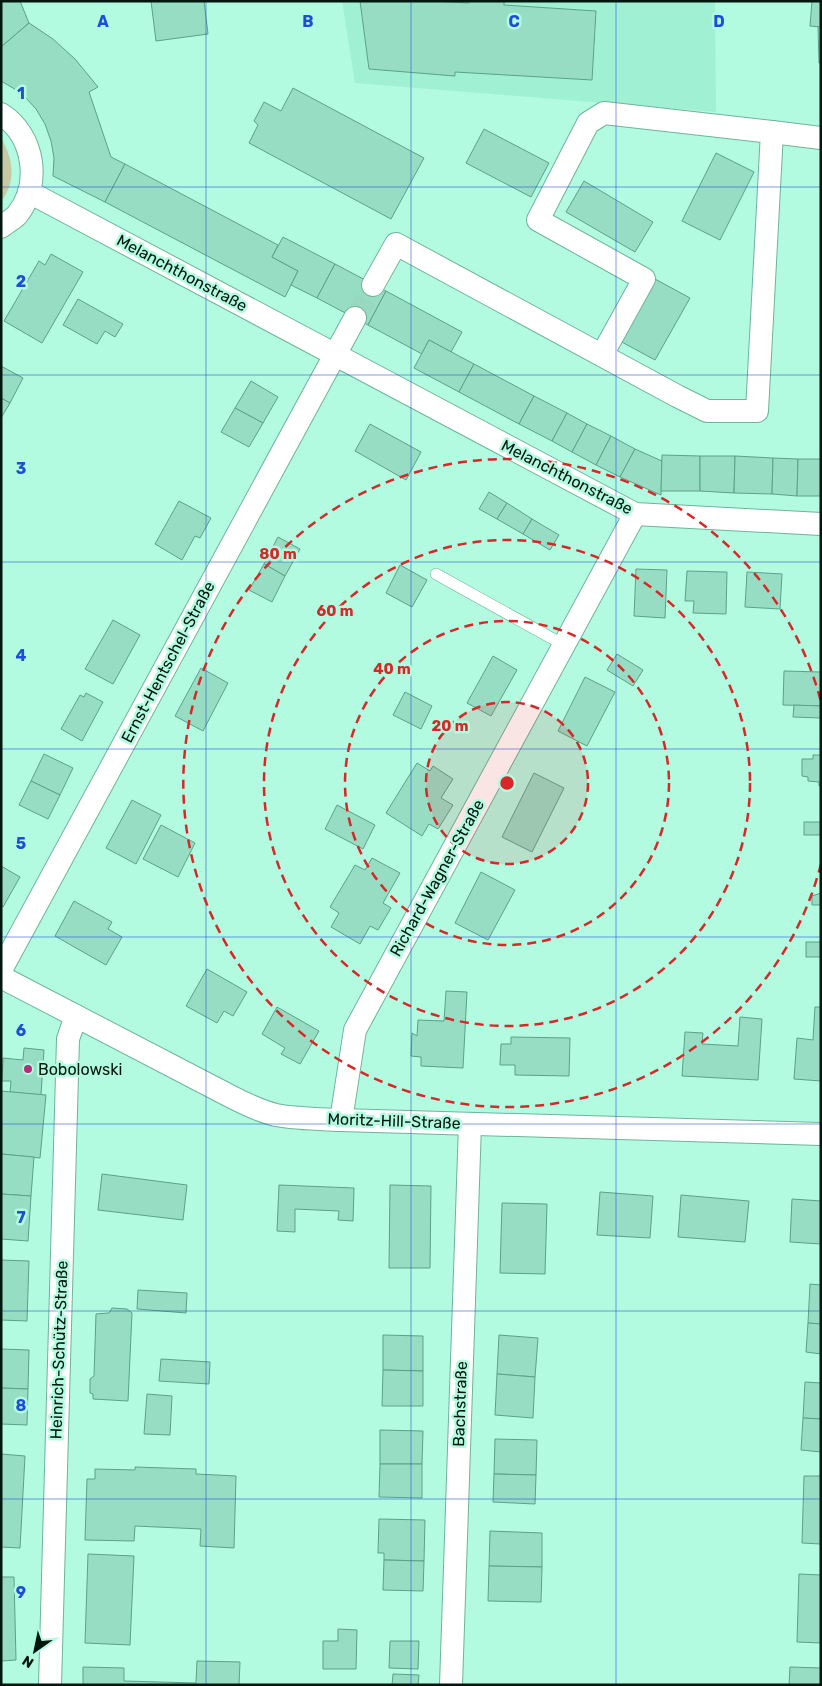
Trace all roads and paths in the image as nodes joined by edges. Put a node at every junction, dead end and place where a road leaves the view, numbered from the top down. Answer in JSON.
{"nodes":[{"id":1,"x":1,"y":114,"type":"edge"},
{"id":2,"x":772,"y":132,"type":"junction"},
{"id":3,"x":821,"y":138,"type":"edge"},
{"id":4,"x":29,"y":192,"type":"junction"},
{"id":5,"x":1,"y":227,"type":"edge"},
{"id":6,"x":373,"y":285,"type":"tunnel mouth"},
{"id":7,"x":354,"y":318,"type":"tunnel mouth"},
{"id":8,"x":335,"y":354,"type":"junction"},
{"id":9,"x":602,"y":355,"type":"junction"},
{"id":10,"x":635,"y":514,"type":"junction"},
{"id":11,"x":821,"y":524,"type":"edge"},
{"id":12,"x":436,"y":574,"type":"dead end"},
{"id":13,"x":564,"y":645,"type":"junction"},
{"id":14,"x":1,"y":970,"type":"edge"},
{"id":15,"x":1,"y":977,"type":"edge"},
{"id":16,"x":76,"y":1016,"type":"junction"},
{"id":17,"x":341,"y":1120,"type":"junction"},
{"id":18,"x":470,"y":1124,"type":"junction"},
{"id":19,"x":821,"y":1134,"type":"edge"},
{"id":20,"x":50,"y":1685,"type":"edge"},
{"id":21,"x":451,"y":1685,"type":"edge"}],
"edges":[{"from":1,"to":4,"type":"street"},
{"from":2,"to":3,"type":"street"},
{"from":2,"to":9,"type":"street"},
{"from":2,"to":9,"type":"street"},
{"from":4,"to":5,"type":"street"},
{"from":4,"to":8,"type":"street","name":"Melanchthonstraße"},
{"from":6,"to":9,"type":"street"},
{"from":7,"to":8,"type":"street"},
{"from":8,"to":10,"type":"street","name":"Melanchthonstraße"},
{"from":8,"to":14,"type":"street","name":"Ernst-Hentschel-Straße"},
{"from":10,"to":11,"type":"street","name":"Melanchthonstraße"},
{"from":10,"to":13,"type":"street","name":"Richard-Wagner-Straße"},
{"from":12,"to":13,"type":"lane"},
{"from":13,"to":17,"type":"street","name":"Richard-Wagner-Straße"},
{"from":15,"to":16,"type":"street","name":"Moritz-Hill-Straße"},
{"from":16,"to":17,"type":"street","name":"Moritz-Hill-Straße"},
{"from":16,"to":20,"type":"street","name":"Heinrich-Schütz-Straße"},
{"from":17,"to":18,"type":"street","name":"Moritz-Hill-Straße"},
{"from":18,"to":19,"type":"street","name":"Moritz-Hill-Straße"},
{"from":18,"to":21,"type":"street","name":"Bachstraße"}]}
